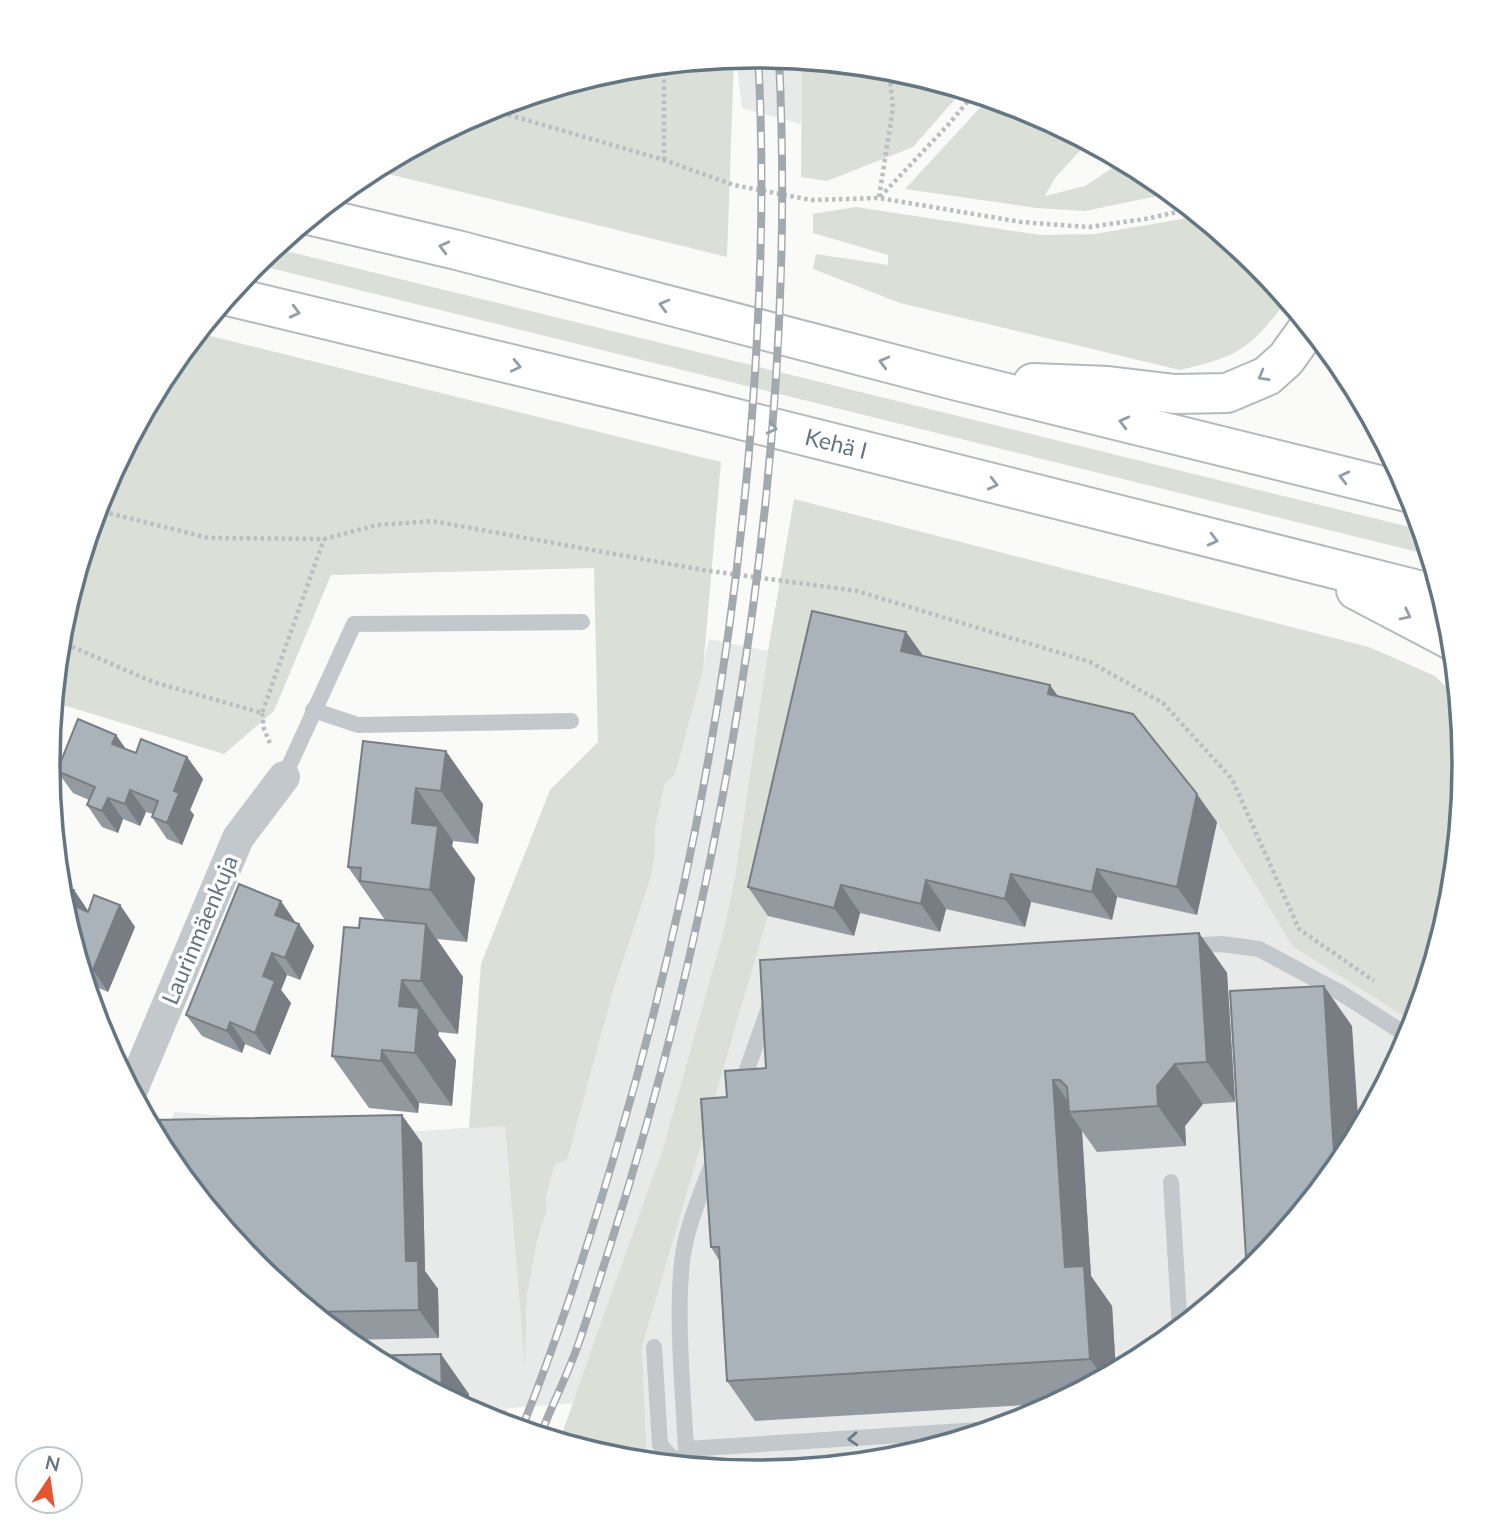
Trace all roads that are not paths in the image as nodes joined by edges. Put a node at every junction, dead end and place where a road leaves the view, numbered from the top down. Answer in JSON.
{"nodes":[{"id":1,"x":324,"y":219,"type":"edge"},
{"id":2,"x":238,"y":298,"type":"edge"},
{"id":3,"x":1304,"y":334,"type":"edge"},
{"id":4,"x":950,"y":379,"type":"junction"},
{"id":5,"x":1395,"y":489,"type":"edge"},
{"id":6,"x":1301,"y":562,"type":"junction"},
{"id":7,"x":1431,"y":593,"type":"edge"},
{"id":8,"x":582,"y":622,"type":"dead end"},
{"id":9,"x":1440,"y":634,"type":"edge"},
{"id":10,"x":313,"y":710,"type":"junction"},
{"id":11,"x":571,"y":721,"type":"dead end"},
{"id":12,"x":284,"y":777,"type":"joint"},
{"id":13,"x":1166,"y":947,"type":"edge"},
{"id":14,"x":774,"y":994,"type":"edge"},
{"id":15,"x":1399,"y":1030,"type":"edge"},
{"id":16,"x":136,"y":1081,"type":"edge"},
{"id":17,"x":736,"y":1098,"type":"edge"},
{"id":18,"x":717,"y":1150,"type":"edge"},
{"id":19,"x":1171,"y":1182,"type":"dead end"},
{"id":20,"x":1179,"y":1318,"type":"edge"},
{"id":21,"x":654,"y":1346,"type":"dead end"},
{"id":22,"x":954,"y":1432,"type":"edge"},
{"id":23,"x":686,"y":1449,"type":"junction"},
{"id":24,"x":671,"y":1456,"type":"edge"},
{"id":25,"x":684,"y":1457,"type":"edge"}],
"edges":[{"from":4,"to":1,"type":"highway","one_way":true},
{"from":2,"to":6,"type":"highway","name":"Kehä I","one_way":true},
{"from":3,"to":4,"type":"highway","one_way":true},
{"from":5,"to":4,"type":"highway","one_way":true},
{"from":6,"to":7,"type":"highway","name":"Kehä I"},
{"from":6,"to":9,"type":"highway","one_way":true},
{"from":8,"to":10,"type":"lane"},
{"from":10,"to":11,"type":"lane"},
{"from":10,"to":12,"type":"lane"},
{"from":12,"to":16,"type":"street","name":"Laurinmäenkuja"},
{"from":13,"to":15,"type":"lane"},
{"from":14,"to":17,"type":"lane"},
{"from":18,"to":23,"type":"lane"},
{"from":19,"to":20,"type":"lane"},
{"from":21,"to":24,"type":"lane"},
{"from":22,"to":23,"type":"lane","one_way":true},
{"from":23,"to":25,"type":"lane"}]}
